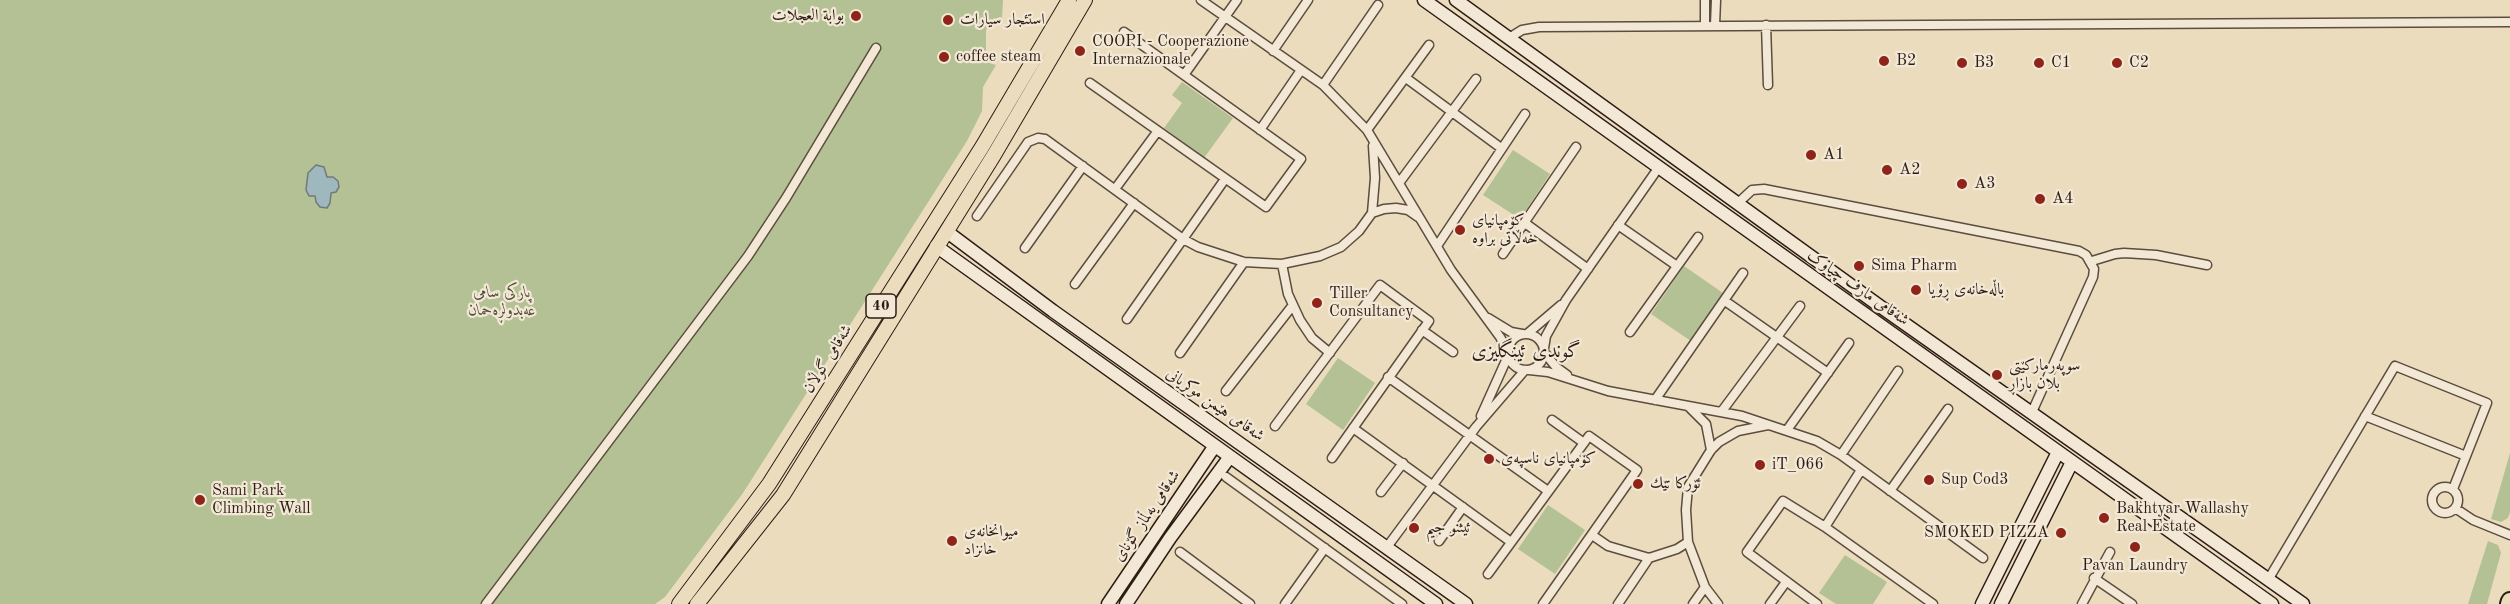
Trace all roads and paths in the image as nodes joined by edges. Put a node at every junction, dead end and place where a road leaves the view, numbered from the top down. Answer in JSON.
{"nodes":[{"id":1,"x":1069,"y":0,"type":"edge"},
{"id":2,"x":1085,"y":0,"type":"edge"},
{"id":3,"x":1201,"y":0,"type":"edge"},
{"id":4,"x":1237,"y":0,"type":"edge"},
{"id":5,"x":1308,"y":0,"type":"edge"},
{"id":6,"x":1424,"y":0,"type":"edge"},
{"id":7,"x":1456,"y":0,"type":"edge"},
{"id":8,"x":1705,"y":0,"type":"edge"},
{"id":9,"x":1716,"y":0,"type":"edge"},
{"id":10,"x":1378,"y":5,"type":"dead end"},
{"id":11,"x":1224,"y":17,"type":"junction"},
{"id":12,"x":2510,"y":22,"type":"edge"},
{"id":13,"x":1705,"y":25,"type":"junction"},
{"id":14,"x":1715,"y":25,"type":"junction"},
{"id":15,"x":1766,"y":25,"type":"junction"},
{"id":16,"x":1124,"y":32,"type":"dead end"},
{"id":17,"x":1509,"y":38,"type":"junction"},
{"id":18,"x":1429,"y":45,"type":"dead end"},
{"id":19,"x":876,"y":48,"type":"dead end"},
{"id":20,"x":1274,"y":51,"type":"junction"},
{"id":21,"x":1301,"y":70,"type":"junction"},
{"id":22,"x":1184,"y":75,"type":"junction"},
{"id":23,"x":1406,"y":78,"type":"junction"},
{"id":24,"x":1476,"y":79,"type":"dead end"},
{"id":25,"x":1090,"y":83,"type":"dead end"},
{"id":26,"x":1323,"y":85,"type":"junction"},
{"id":27,"x":1768,"y":85,"type":"dead end"},
{"id":28,"x":1602,"y":105,"type":"junction"},
{"id":29,"x":1452,"y":113,"type":"junction"},
{"id":30,"x":1525,"y":114,"type":"dead end"},
{"id":31,"x":1592,"y":120,"type":"junction"},
{"id":32,"x":1260,"y":130,"type":"junction"},
{"id":33,"x":1366,"y":130,"type":"junction"},
{"id":34,"x":1157,"y":132,"type":"junction"},
{"id":35,"x":1373,"y":143,"type":"junction"},
{"id":36,"x":1576,"y":147,"type":"dead end"},
{"id":37,"x":1501,"y":148,"type":"junction"},
{"id":38,"x":1083,"y":166,"type":"junction"},
{"id":39,"x":1659,"y":167,"type":"junction"},
{"id":40,"x":1225,"y":179,"type":"junction"},
{"id":41,"x":1399,"y":183,"type":"junction"},
{"id":42,"x":1115,"y":189,"type":"junction"},
{"id":43,"x":1134,"y":203,"type":"junction"},
{"id":44,"x":1738,"y":203,"type":"junction"},
{"id":45,"x":1372,"y":213,"type":"junction"},
{"id":46,"x":977,"y":216,"type":"dead end"},
{"id":47,"x":1418,"y":217,"type":"junction"},
{"id":48,"x":1525,"y":224,"type":"junction"},
{"id":49,"x":1618,"y":225,"type":"junction"},
{"id":50,"x":946,"y":231,"type":"junction"},
{"id":51,"x":1698,"y":237,"type":"dead end"},
{"id":52,"x":1183,"y":239,"type":"junction"},
{"id":53,"x":936,"y":246,"type":"junction"},
{"id":54,"x":1437,"y":246,"type":"junction"},
{"id":55,"x":1026,"y":248,"type":"dead end"},
{"id":56,"x":1503,"y":254,"type":"dead end"},
{"id":57,"x":2092,"y":261,"type":"junction"},
{"id":58,"x":1244,"y":262,"type":"junction"},
{"id":59,"x":1282,"y":264,"type":"junction"},
{"id":60,"x":2207,"y":265,"type":"dead end"},
{"id":61,"x":1677,"y":266,"type":"junction"},
{"id":62,"x":1588,"y":269,"type":"junction"},
{"id":63,"x":1743,"y":273,"type":"dead end"},
{"id":64,"x":1075,"y":284,"type":"dead end"},
{"id":65,"x":1566,"y":300,"type":"junction"},
{"id":66,"x":1725,"y":301,"type":"junction"},
{"id":67,"x":1293,"y":305,"type":"junction"},
{"id":68,"x":1800,"y":306,"type":"dead end"},
{"id":69,"x":1881,"y":307,"type":"junction"},
{"id":70,"x":1485,"y":316,"type":"junction"},
{"id":71,"x":1874,"y":318,"type":"junction"},
{"id":72,"x":1127,"y":319,"type":"dead end"},
{"id":73,"x":1070,"y":322,"type":"junction"},
{"id":74,"x":1422,"y":330,"type":"junction"},
{"id":75,"x":1630,"y":332,"type":"dead end"},
{"id":76,"x":1525,"y":334,"type":"junction"},
{"id":77,"x":1059,"y":336,"type":"junction"},
{"id":78,"x":1777,"y":338,"type":"junction"},
{"id":79,"x":1849,"y":343,"type":"dead end"},
{"id":80,"x":1544,"y":350,"type":"junction"},
{"id":81,"x":1453,"y":352,"type":"dead end"},
{"id":82,"x":1180,"y":353,"type":"dead end"},
{"id":83,"x":1330,"y":353,"type":"junction"},
{"id":84,"x":1508,"y":354,"type":"junction"},
{"id":85,"x":1527,"y":370,"type":"junction"},
{"id":86,"x":1898,"y":371,"type":"dead end"},
{"id":87,"x":1828,"y":373,"type":"junction"},
{"id":88,"x":1388,"y":377,"type":"junction"},
{"id":89,"x":1577,"y":382,"type":"junction"},
{"id":90,"x":1226,"y":391,"type":"dead end"},
{"id":91,"x":1655,"y":400,"type":"junction"},
{"id":92,"x":1687,"y":406,"type":"junction"},
{"id":93,"x":1948,"y":409,"type":"dead end"},
{"id":94,"x":1722,"y":411,"type":"junction"},
{"id":95,"x":2032,"y":412,"type":"junction"},
{"id":96,"x":2365,"y":416,"type":"junction"},
{"id":97,"x":1552,"y":420,"type":"dead end"},
{"id":98,"x":1771,"y":425,"type":"junction"},
{"id":99,"x":1275,"y":426,"type":"dead end"},
{"id":100,"x":1353,"y":428,"type":"junction"},
{"id":101,"x":1787,"y":430,"type":"junction"},
{"id":102,"x":1473,"y":431,"type":"junction"},
{"id":103,"x":1584,"y":443,"type":"junction"},
{"id":104,"x":1214,"y":447,"type":"junction"},
{"id":105,"x":1711,"y":450,"type":"junction"},
{"id":106,"x":2058,"y":452,"type":"junction"},
{"id":107,"x":1841,"y":455,"type":"junction"},
{"id":108,"x":2466,"y":456,"type":"junction"},
{"id":109,"x":1229,"y":458,"type":"junction"},
{"id":110,"x":1332,"y":459,"type":"dead end"},
{"id":111,"x":2072,"y":462,"type":"junction"},
{"id":112,"x":1403,"y":464,"type":"junction"},
{"id":113,"x":2050,"y":468,"type":"junction"},
{"id":114,"x":1861,"y":470,"type":"junction"},
{"id":115,"x":1226,"y":477,"type":"dead end"},
{"id":116,"x":2063,"y":479,"type":"junction"},
{"id":117,"x":1433,"y":484,"type":"junction"},
{"id":118,"x":2452,"y":489,"type":"junction"},
{"id":119,"x":1548,"y":491,"type":"junction"},
{"id":120,"x":1890,"y":491,"type":"junction"},
{"id":121,"x":1382,"y":492,"type":"dead end"},
{"id":122,"x":1463,"y":507,"type":"junction"},
{"id":123,"x":2455,"y":508,"type":"junction"},
{"id":124,"x":1825,"y":527,"type":"junction"},
{"id":125,"x":1592,"y":535,"type":"junction"},
{"id":126,"x":2510,"y":535,"type":"edge"},
{"id":127,"x":1439,"y":541,"type":"dead end"},
{"id":128,"x":1511,"y":542,"type":"junction"},
{"id":129,"x":1688,"y":542,"type":"junction"},
{"id":130,"x":1387,"y":547,"type":"junction"},
{"id":131,"x":1325,"y":548,"type":"junction"},
{"id":132,"x":1180,"y":552,"type":"dead end"},
{"id":133,"x":2110,"y":552,"type":"dead end"},
{"id":134,"x":1649,"y":558,"type":"junction"},
{"id":135,"x":1983,"y":558,"type":"dead end"},
{"id":136,"x":1488,"y":574,"type":"dead end"},
{"id":137,"x":2094,"y":578,"type":"junction"},
{"id":138,"x":2268,"y":580,"type":"junction"},
{"id":139,"x":1786,"y":582,"type":"junction"},
{"id":140,"x":1705,"y":587,"type":"junction"},
{"id":141,"x":486,"y":604,"type":"edge"},
{"id":142,"x":679,"y":604,"type":"edge"},
{"id":143,"x":697,"y":604,"type":"edge"},
{"id":144,"x":1108,"y":604,"type":"edge"},
{"id":145,"x":1126,"y":604,"type":"edge"},
{"id":146,"x":1250,"y":604,"type":"edge"},
{"id":147,"x":1286,"y":604,"type":"edge"},
{"id":148,"x":1402,"y":604,"type":"edge"},
{"id":149,"x":1436,"y":604,"type":"edge"},
{"id":150,"x":1466,"y":604,"type":"edge"},
{"id":151,"x":1543,"y":604,"type":"edge"},
{"id":152,"x":1618,"y":604,"type":"edge"},
{"id":153,"x":1693,"y":604,"type":"edge"},
{"id":154,"x":1718,"y":604,"type":"edge"},
{"id":155,"x":1770,"y":604,"type":"edge"},
{"id":156,"x":1817,"y":604,"type":"edge"},
{"id":157,"x":1933,"y":604,"type":"edge"},
{"id":158,"x":1982,"y":604,"type":"edge"},
{"id":159,"x":2001,"y":604,"type":"edge"},
{"id":160,"x":2082,"y":604,"type":"edge"},
{"id":161,"x":2132,"y":604,"type":"edge"},
{"id":162,"x":2272,"y":604,"type":"edge"},
{"id":163,"x":2303,"y":604,"type":"edge"}],
"edges":[{"from":1,"to":142,"type":"main road","name":"شەقامی گوڵان","number":"40"},
{"from":2,"to":50,"type":"main road","name":"شەقامی گوڵان","number":"40"},
{"from":3,"to":11,"type":"street"},
{"from":4,"to":11,"type":"street"},
{"from":5,"to":20,"type":"street"},
{"from":6,"to":31,"type":"street","name":"شەقامی مارف چیاوک"},
{"from":7,"to":17,"type":"street","name":"شەقامی مارف چیاوک"},
{"from":8,"to":13,"type":"street"},
{"from":9,"to":14,"type":"street"},
{"from":10,"to":26,"type":"street"},
{"from":11,"to":20,"type":"street"},
{"from":11,"to":22,"type":"street"},
{"from":12,"to":15,"type":"street"},
{"from":13,"to":14,"type":"street"},
{"from":13,"to":17,"type":"street"},
{"from":14,"to":15,"type":"street"},
{"from":15,"to":27,"type":"street"},
{"from":16,"to":22,"type":"street"},
{"from":17,"to":28,"type":"street","name":"شەقامی مارف چیاوک"},
{"from":18,"to":23,"type":"street"},
{"from":19,"to":141,"type":"street"},
{"from":20,"to":21,"type":"street"},
{"from":21,"to":26,"type":"street"},
{"from":21,"to":32,"type":"street"},
{"from":22,"to":32,"type":"street"},
{"from":23,"to":29,"type":"street"},
{"from":23,"to":33,"type":"street"},
{"from":24,"to":29,"type":"street"},
{"from":25,"to":34,"type":"street"},
{"from":26,"to":33,"type":"street"},
{"from":28,"to":31,"type":"street"},
{"from":28,"to":44,"type":"street","name":"شەقامی مارف چیاوک"},
{"from":29,"to":37,"type":"street"},
{"from":29,"to":41,"type":"street"},
{"from":30,"to":37,"type":"street"},
{"from":31,"to":39,"type":"street","name":"شەقامی مارف چیاوک"},
{"from":32,"to":40,"type":"street"},
{"from":33,"to":35,"type":"street"},
{"from":34,"to":40,"type":"street"},
{"from":34,"to":42,"type":"street"},
{"from":35,"to":41,"type":"street"},
{"from":35,"to":45,"type":"street"},
{"from":36,"to":48,"type":"street"},
{"from":37,"to":54,"type":"street"},
{"from":38,"to":42,"type":"street"},
{"from":38,"to":46,"type":"street"},
{"from":38,"to":55,"type":"street"},
{"from":39,"to":49,"type":"street"},
{"from":39,"to":71,"type":"street","name":"شەقامی مارف چیاوک"},
{"from":40,"to":52,"type":"street"},
{"from":41,"to":47,"type":"street"},
{"from":42,"to":43,"type":"street"},
{"from":43,"to":52,"type":"street"},
{"from":43,"to":64,"type":"street"},
{"from":44,"to":57,"type":"street"},
{"from":44,"to":69,"type":"street","name":"شەقامی مارف چیاوک"},
{"from":45,"to":47,"type":"street"},
{"from":45,"to":59,"type":"street"},
{"from":47,"to":54,"type":"street"},
{"from":48,"to":56,"type":"street"},
{"from":48,"to":62,"type":"street"},
{"from":49,"to":61,"type":"street"},
{"from":49,"to":62,"type":"street"},
{"from":50,"to":53,"type":"main road","name":"شەقامی گوڵان","number":"40"},
{"from":50,"to":73,"type":"street","name":"شەقامی هێمن موکریانی"},
{"from":51,"to":61,"type":"street"},
{"from":52,"to":58,"type":"street"},
{"from":52,"to":72,"type":"street"},
{"from":53,"to":77,"type":"street","name":"شەقامی هێمن موکریانی"},
{"from":53,"to":143,"type":"main road","name":"شەقامی گوڵان","number":"40"},
{"from":54,"to":70,"type":"street"},
{"from":57,"to":60,"type":"street"},
{"from":57,"to":95,"type":"street"},
{"from":58,"to":59,"type":"street"},
{"from":58,"to":82,"type":"street"},
{"from":59,"to":67,"type":"street"},
{"from":61,"to":75,"type":"street"},
{"from":62,"to":65,"type":"street"},
{"from":63,"to":66,"type":"street"},
{"from":65,"to":76,"type":"street"},
{"from":65,"to":80,"type":"street"},
{"from":66,"to":78,"type":"street"},
{"from":66,"to":91,"type":"street"},
{"from":67,"to":83,"type":"street"},
{"from":67,"to":90,"type":"street"},
{"from":68,"to":78,"type":"street"},
{"from":69,"to":71,"type":"street"},
{"from":69,"to":95,"type":"street","name":"شەقامی مارف چیاوک"},
{"from":70,"to":76,"type":"street"},
{"from":70,"to":84,"type":"street"},
{"from":71,"to":106,"type":"street","name":"شەقامی مارف چیاوک"},
{"from":73,"to":77,"type":"street"},
{"from":73,"to":130,"type":"street","name":"شەقامی هێمن موکریانی"},
{"from":74,"to":81,"type":"street"},
{"from":74,"to":83,"type":"street"},
{"from":74,"to":88,"type":"street"},
{"from":76,"to":80,"type":"street"},
{"from":76,"to":84,"type":"street"},
{"from":77,"to":104,"type":"street","name":"شەقامی هێمن موکریانی"},
{"from":78,"to":87,"type":"street"},
{"from":78,"to":94,"type":"street"},
{"from":79,"to":87,"type":"street"},
{"from":80,"to":85,"type":"street"},
{"from":80,"to":89,"type":"street"},
{"from":83,"to":99,"type":"street"},
{"from":84,"to":85,"type":"street"},
{"from":84,"to":102,"type":"street"},
{"from":85,"to":89,"type":"street"},
{"from":85,"to":102,"type":"street"},
{"from":86,"to":107,"type":"street"},
{"from":87,"to":101,"type":"street"},
{"from":88,"to":100,"type":"street"},
{"from":88,"to":102,"type":"street"},
{"from":89,"to":91,"type":"street"},
{"from":91,"to":92,"type":"street"},
{"from":92,"to":94,"type":"street"},
{"from":92,"to":105,"type":"street"},
{"from":93,"to":120,"type":"street"},
{"from":94,"to":98,"type":"street"},
{"from":95,"to":138,"type":"street","name":"شەقامی مارف چیاوک"},
{"from":96,"to":108,"type":"street"},
{"from":96,"to":108,"type":"street"},
{"from":96,"to":138,"type":"street"},
{"from":97,"to":103,"type":"street"},
{"from":98,"to":101,"type":"street"},
{"from":98,"to":105,"type":"street"},
{"from":100,"to":110,"type":"street"},
{"from":100,"to":112,"type":"street"},
{"from":101,"to":107,"type":"street"},
{"from":102,"to":117,"type":"street"},
{"from":102,"to":119,"type":"street"},
{"from":103,"to":119,"type":"street"},
{"from":103,"to":125,"type":"street"},
{"from":104,"to":109,"type":"street","name":"شەقامی هێمن موکریانی"},
{"from":104,"to":144,"type":"street","name":"شەقامی یەڵماز گۆنای"},
{"from":105,"to":129,"type":"street"},
{"from":106,"to":111,"type":"street","name":"شەقامی مارف چیاوک"},
{"from":106,"to":113,"type":"street"},
{"from":107,"to":114,"type":"street"},
{"from":108,"to":118,"type":"street"},
{"from":109,"to":145,"type":"street","name":"شەقامی یەڵماز گۆنای"},
{"from":109,"to":149,"type":"street","name":"شەقامی هێمن موکریانی"},
{"from":111,"to":116,"type":"street"},
{"from":111,"to":162,"type":"street","name":"شەقامی مارف چیاوک"},
{"from":112,"to":117,"type":"street"},
{"from":112,"to":121,"type":"street"},
{"from":113,"to":116,"type":"street"},
{"from":113,"to":158,"type":"street"},
{"from":114,"to":120,"type":"street"},
{"from":114,"to":124,"type":"street"},
{"from":115,"to":131,"type":"street"},
{"from":116,"to":159,"type":"street"},
{"from":117,"to":122,"type":"street"},
{"from":117,"to":130,"type":"street"},
{"from":118,"to":123,"type":"street"},
{"from":118,"to":123,"type":"street"},
{"from":119,"to":128,"type":"street"},
{"from":120,"to":135,"type":"street"},
{"from":122,"to":127,"type":"street"},
{"from":122,"to":128,"type":"street"},
{"from":123,"to":126,"type":"street"},
{"from":124,"to":139,"type":"street"},
{"from":124,"to":157,"type":"street"},
{"from":125,"to":134,"type":"street"},
{"from":125,"to":151,"type":"street"},
{"from":128,"to":136,"type":"street"},
{"from":129,"to":134,"type":"street"},
{"from":129,"to":140,"type":"street"},
{"from":130,"to":150,"type":"street","name":"شەقامی هێمن موکریانی"},
{"from":131,"to":147,"type":"street"},
{"from":131,"to":148,"type":"street"},
{"from":132,"to":146,"type":"street"},
{"from":133,"to":137,"type":"street"},
{"from":134,"to":152,"type":"street"},
{"from":137,"to":160,"type":"street"},
{"from":137,"to":161,"type":"street"},
{"from":138,"to":163,"type":"street","name":"شەقامی مارف چیاوک"},
{"from":139,"to":155,"type":"street"},
{"from":139,"to":156,"type":"street"},
{"from":140,"to":153,"type":"street"},
{"from":140,"to":154,"type":"street"}]}
